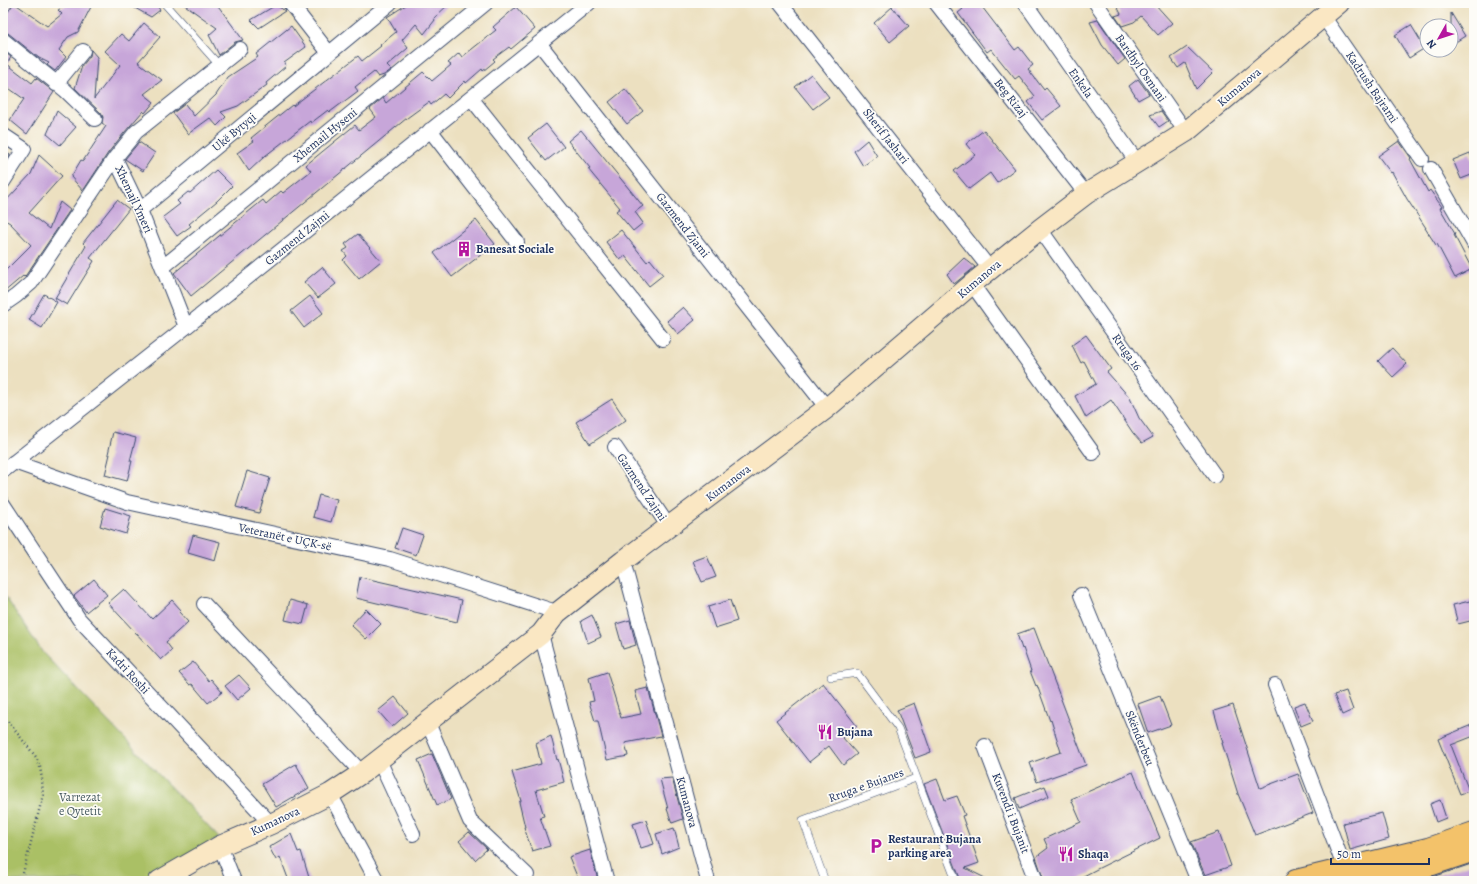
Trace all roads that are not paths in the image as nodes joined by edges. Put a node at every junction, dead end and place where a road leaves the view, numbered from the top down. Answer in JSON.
{"nodes":[{"id":1,"x":164,"y":3,"type":"edge"},
{"id":2,"x":290,"y":3,"type":"edge"},
{"id":3,"x":390,"y":3,"type":"edge"},
{"id":4,"x":486,"y":3,"type":"edge"},
{"id":5,"x":589,"y":3,"type":"edge"},
{"id":6,"x":780,"y":3,"type":"edge"},
{"id":7,"x":936,"y":3,"type":"edge"},
{"id":8,"x":1025,"y":3,"type":"edge"},
{"id":9,"x":1096,"y":3,"type":"edge"},
{"id":10,"x":1339,"y":3,"type":"edge"},
{"id":11,"x":1323,"y":16,"type":"junction"},
{"id":12,"x":3,"y":40,"type":"edge"},
{"id":13,"x":539,"y":43,"type":"junction"},
{"id":14,"x":240,"y":49,"type":"dead end"},
{"id":15,"x":83,"y":51,"type":"dead end"},
{"id":16,"x":329,"y":53,"type":"junction"},
{"id":17,"x":219,"y":65,"type":"junction"},
{"id":18,"x":56,"y":84,"type":"junction"},
{"id":19,"x":471,"y":98,"type":"junction"},
{"id":20,"x":95,"y":119,"type":"dead end"},
{"id":21,"x":430,"y":130,"type":"junction"},
{"id":22,"x":1186,"y":132,"type":"junction"},
{"id":23,"x":3,"y":135,"type":"edge"},
{"id":24,"x":115,"y":158,"type":"junction"},
{"id":25,"x":1137,"y":162,"type":"junction"},
{"id":26,"x":3,"y":182,"type":"edge"},
{"id":27,"x":1086,"y":194,"type":"junction"},
{"id":28,"x":140,"y":210,"type":"junction"},
{"id":29,"x":1040,"y":229,"type":"junction"},
{"id":30,"x":517,"y":242,"type":"dead end"},
{"id":31,"x":1474,"y":244,"type":"edge"},
{"id":32,"x":163,"y":267,"type":"junction"},
{"id":33,"x":990,"y":269,"type":"junction"},
{"id":34,"x":972,"y":284,"type":"junction"},
{"id":35,"x":3,"y":305,"type":"edge"},
{"id":36,"x":186,"y":327,"type":"junction"},
{"id":37,"x":663,"y":339,"type":"dead end"},
{"id":38,"x":827,"y":408,"type":"junction"},
{"id":39,"x":615,"y":447,"type":"dead end"},
{"id":40,"x":1093,"y":453,"type":"dead end"},
{"id":41,"x":8,"y":466,"type":"edge"},
{"id":42,"x":1215,"y":476,"type":"dead end"},
{"id":43,"x":3,"y":504,"type":"edge"},
{"id":44,"x":669,"y":527,"type":"junction"},
{"id":45,"x":623,"y":561,"type":"junction"},
{"id":46,"x":1081,"y":595,"type":"dead end"},
{"id":47,"x":204,"y":604,"type":"dead end"},
{"id":48,"x":557,"y":613,"type":"junction"},
{"id":49,"x":541,"y":634,"type":"junction"},
{"id":50,"x":831,"y":677,"type":"dead end"},
{"id":51,"x":1275,"y":685,"type":"dead end"},
{"id":52,"x":428,"y":723,"type":"junction"},
{"id":53,"x":986,"y":746,"type":"dead end"},
{"id":54,"x":379,"y":760,"type":"junction"},
{"id":55,"x":362,"y":773,"type":"junction"},
{"id":56,"x":916,"y":778,"type":"junction"},
{"id":57,"x":330,"y":794,"type":"junction"},
{"id":58,"x":271,"y":824,"type":"junction"},
{"id":59,"x":1474,"y":833,"type":"edge"},
{"id":60,"x":413,"y":834,"type":"dead end"},
{"id":61,"x":220,"y":846,"type":"junction"},
{"id":62,"x":1474,"y":850,"type":"edge"},
{"id":63,"x":1345,"y":869,"type":"junction"},
{"id":64,"x":526,"y":875,"type":"dead end"},
{"id":65,"x":606,"y":878,"type":"dead end"},
{"id":66,"x":160,"y":881,"type":"edge"},
{"id":67,"x":234,"y":881,"type":"edge"},
{"id":68,"x":377,"y":881,"type":"edge"},
{"id":69,"x":708,"y":881,"type":"edge"},
{"id":70,"x":825,"y":881,"type":"edge"},
{"id":71,"x":956,"y":881,"type":"edge"},
{"id":72,"x":1036,"y":881,"type":"edge"},
{"id":73,"x":1198,"y":881,"type":"edge"},
{"id":74,"x":1296,"y":881,"type":"edge"},
{"id":75,"x":1363,"y":881,"type":"edge"}],
"edges":[{"from":1,"to":17,"type":"lane"},
{"from":2,"to":16,"type":"street"},
{"from":3,"to":16,"type":"street","name":"Ukë Bytyqi"},
{"from":4,"to":32,"type":"street","name":"Xhemail Hyseni"},
{"from":5,"to":13,"type":"street","name":"Gazmend Zajmi"},
{"from":6,"to":33,"type":"street","name":"Sherif Jashari"},
{"from":7,"to":27,"type":"street","name":"Beg Rizaj"},
{"from":8,"to":25,"type":"street","name":"Enkela"},
{"from":9,"to":22,"type":"street","name":"Bardhyl Osmani"},
{"from":10,"to":11,"type":"main road","name":"Kumanova"},
{"from":11,"to":22,"type":"main road","name":"Kumanova"},
{"from":11,"to":31,"type":"street","name":"Kadrush Bajrami"},
{"from":12,"to":18,"type":"street"},
{"from":13,"to":19,"type":"street","name":"Gazmend Zajmi"},
{"from":13,"to":38,"type":"street","name":"Gazmend Zjami"},
{"from":14,"to":17,"type":"street","name":"Xhemajl Ymeri"},
{"from":15,"to":18,"type":"street"},
{"from":16,"to":28,"type":"street","name":"Ukë Bytyqi"},
{"from":17,"to":24,"type":"street","name":"Xhemajl Ymeri"},
{"from":18,"to":20,"type":"street"},
{"from":19,"to":21,"type":"street","name":"Gazmend Zajmi"},
{"from":19,"to":37,"type":"street"},
{"from":21,"to":30,"type":"street"},
{"from":21,"to":36,"type":"street","name":"Gazmend Zajmi"},
{"from":22,"to":25,"type":"main road","name":"Kumanova"},
{"from":23,"to":26,"type":"street"},
{"from":24,"to":28,"type":"street","name":"Xhemajl Ymeri"},
{"from":24,"to":35,"type":"street"},
{"from":25,"to":27,"type":"main road","name":"Kumanova"},
{"from":27,"to":29,"type":"main road","name":"Kumanova"},
{"from":28,"to":32,"type":"street","name":"Xhemajl Ymeri"},
{"from":29,"to":33,"type":"main road","name":"Kumanova"},
{"from":29,"to":42,"type":"street","name":"Rruga 16"},
{"from":32,"to":36,"type":"street","name":"Xhemajl Ymeri"},
{"from":33,"to":34,"type":"main road","name":"Kumanova"},
{"from":34,"to":38,"type":"main road","name":"Kumanova"},
{"from":34,"to":40,"type":"street"},
{"from":36,"to":41,"type":"street","name":"Gazmend Zajmi"},
{"from":38,"to":44,"type":"main road","name":"Kumanova"},
{"from":39,"to":44,"type":"street","name":"Gazmend Zajmi"},
{"from":41,"to":48,"type":"street","name":"Veteranët e UÇK-së"},
{"from":43,"to":58,"type":"street","name":"Kadri Roshi"},
{"from":44,"to":45,"type":"main road","name":"Kumanova"},
{"from":45,"to":48,"type":"main road","name":"Kumanova"},
{"from":45,"to":69,"type":"street","name":"Kumanova"},
{"from":46,"to":73,"type":"street","name":"Skënderbeu"},
{"from":47,"to":55,"type":"street"},
{"from":48,"to":49,"type":"main road","name":"Kumanova"},
{"from":49,"to":52,"type":"main road","name":"Kumanova"},
{"from":49,"to":65,"type":"street"},
{"from":50,"to":56,"type":"lane"},
{"from":51,"to":63,"type":"street"},
{"from":52,"to":54,"type":"main road","name":"Kumanova"},
{"from":52,"to":64,"type":"street"},
{"from":53,"to":72,"type":"street","name":"Kuvendi i Bujanit"},
{"from":54,"to":55,"type":"main road","name":"Kumanova"},
{"from":54,"to":60,"type":"street"},
{"from":55,"to":57,"type":"main road","name":"Kumanova"},
{"from":56,"to":70,"type":"lane","name":"Rruga e Bujanes"},
{"from":56,"to":71,"type":"lane","name":"Rruga e Bujanes"},
{"from":57,"to":58,"type":"main road","name":"Kumanova"},
{"from":57,"to":68,"type":"street"},
{"from":58,"to":61,"type":"main road","name":"Kumanova"},
{"from":59,"to":63,"type":"main road"},
{"from":61,"to":66,"type":"main road","name":"Kumanova"},
{"from":61,"to":67,"type":"street"},
{"from":62,"to":75,"type":"main road"},
{"from":63,"to":74,"type":"main road"}]}
